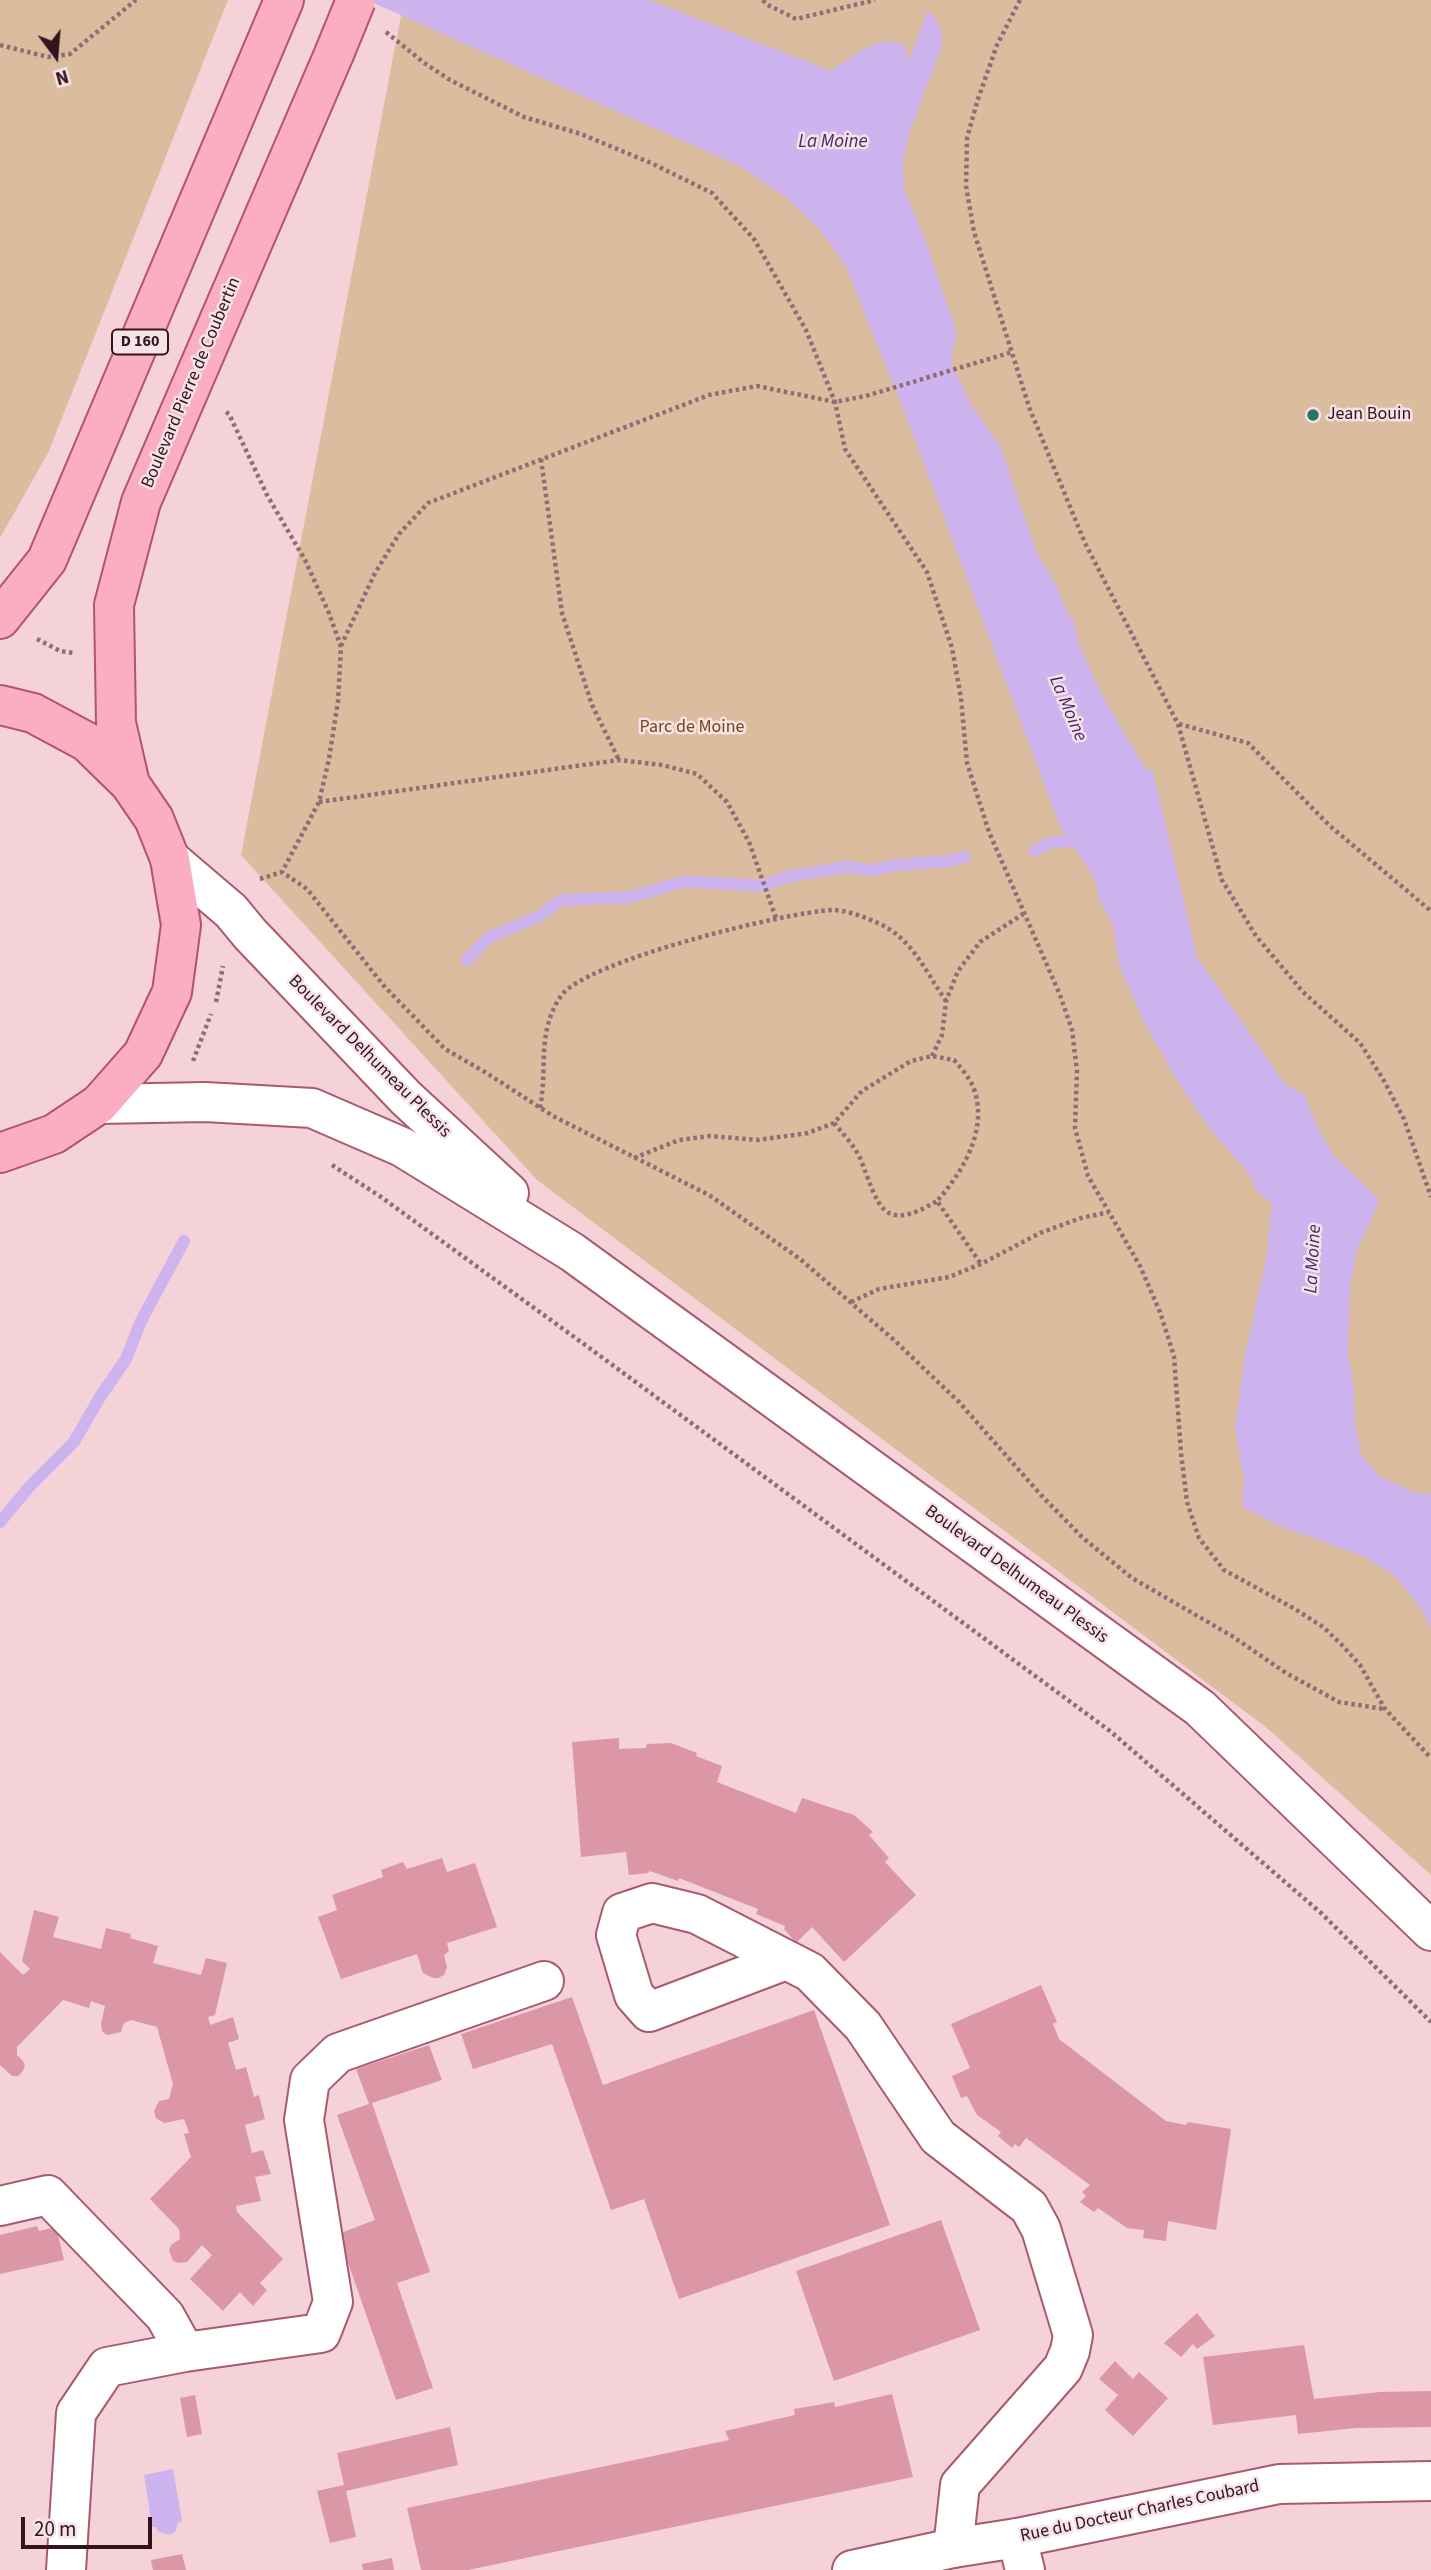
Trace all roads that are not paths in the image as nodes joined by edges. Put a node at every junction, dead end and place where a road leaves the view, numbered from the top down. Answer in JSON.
{"nodes":[{"id":1,"x":284,"y":0,"type":"edge"},
{"id":2,"x":367,"y":13,"type":"edge"},
{"id":3,"x":14,"y":627,"type":"edge"},
{"id":4,"x":0,"y":705,"type":"edge"},
{"id":5,"x":130,"y":784,"type":"junction"},
{"id":6,"x":170,"y":859,"type":"junction"},
{"id":7,"x":99,"y":1104,"type":"junction"},
{"id":8,"x":1,"y":1154,"type":"edge"},
{"id":9,"x":572,"y":1252,"type":"junction"},
{"id":10,"x":1431,"y":1931,"type":"edge"},
{"id":11,"x":786,"y":1960,"type":"dead end"},
{"id":12,"x":544,"y":1981,"type":"dead end"},
{"id":13,"x":0,"y":2206,"type":"edge"},
{"id":14,"x":185,"y":2352,"type":"junction"},
{"id":15,"x":1431,"y":2481,"type":"edge"},
{"id":16,"x":953,"y":2548,"type":"junction"},
{"id":17,"x":1021,"y":2554,"type":"edge"},
{"id":18,"x":66,"y":2570,"type":"edge"},
{"id":19,"x":852,"y":2570,"type":"edge"}],
"edges":[{"from":1,"to":3,"type":"main road","number":"D 160"},
{"from":2,"to":5,"type":"main road","name":"Boulevard Pierre de Coubertin","bridge":true},
{"from":4,"to":5,"type":"main road"},
{"from":5,"to":6,"type":"main road"},
{"from":6,"to":7,"type":"main road"},
{"from":6,"to":9,"type":"street","name":"Boulevard Delhumeau Plessis"},
{"from":7,"to":8,"type":"main road"},
{"from":7,"to":9,"type":"street","name":"Boulevard Delhumeau Plessis"},
{"from":9,"to":10,"type":"street","name":"Boulevard Delhumeau Plessis"},
{"from":11,"to":16,"type":"street"},
{"from":12,"to":14,"type":"street"},
{"from":13,"to":14,"type":"street"},
{"from":14,"to":18,"type":"street"},
{"from":15,"to":17,"type":"street","name":"Rue du Docteur Charles Coubard"},
{"from":16,"to":17,"type":"street","name":"Rue du Docteur Charles Coubard"},
{"from":16,"to":19,"type":"street","name":"Rue du Docteur Charles Coubard"}]}
